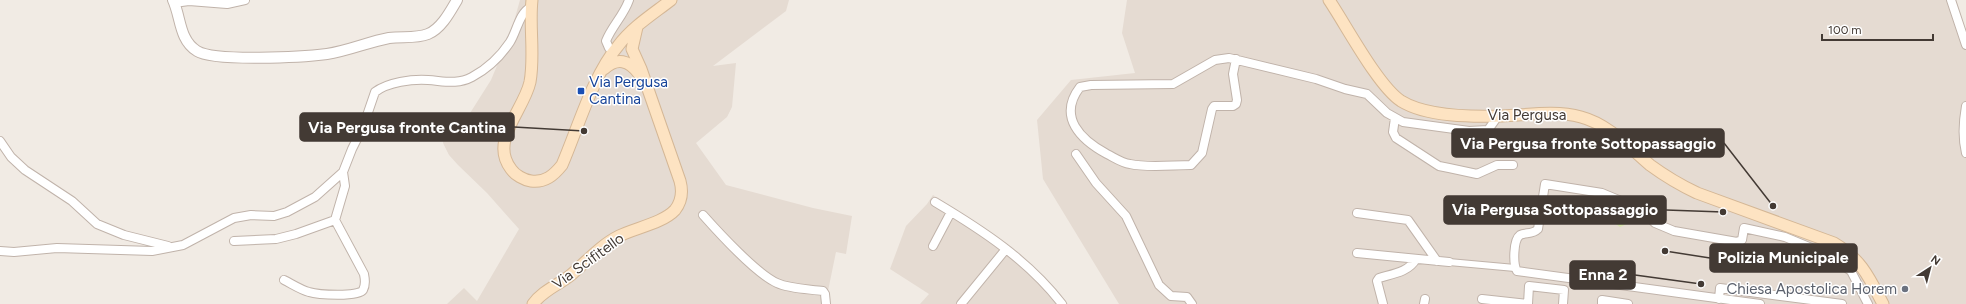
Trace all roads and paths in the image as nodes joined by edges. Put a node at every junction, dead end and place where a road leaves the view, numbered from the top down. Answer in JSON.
{"nodes":[{"id":1,"x":245,"y":0,"type":"edge"},
{"id":2,"x":457,"y":0,"type":"edge"},
{"id":3,"x":629,"y":0,"type":"edge"},
{"id":4,"x":671,"y":0,"type":"edge"},
{"id":5,"x":1329,"y":0,"type":"edge"},
{"id":6,"x":1951,"y":0,"type":"edge"},
{"id":7,"x":174,"y":2,"type":"edge"},
{"id":8,"x":532,"y":3,"type":"edge"},
{"id":9,"x":638,"y":26,"type":"junction"},
{"id":10,"x":1966,"y":45,"type":"edge"},
{"id":11,"x":616,"y":48,"type":"junction"},
{"id":12,"x":632,"y":59,"type":"junction"},
{"id":13,"x":1236,"y":59,"type":"junction"},
{"id":14,"x":601,"y":71,"type":"junction"},
{"id":15,"x":1966,"y":106,"type":"edge"},
{"id":16,"x":1498,"y":116,"type":"junction"},
{"id":17,"x":1395,"y":118,"type":"junction"},
{"id":18,"x":0,"y":141,"type":"edge"},
{"id":19,"x":1966,"y":153,"type":"edge"},
{"id":20,"x":1076,"y":154,"type":"dead end"},
{"id":21,"x":1513,"y":165,"type":"dead end"},
{"id":22,"x":344,"y":172,"type":"junction"},
{"id":23,"x":935,"y":202,"type":"dead end"},
{"id":24,"x":951,"y":212,"type":"junction"},
{"id":25,"x":1357,"y":213,"type":"dead end"},
{"id":26,"x":703,"y":215,"type":"dead end"},
{"id":27,"x":334,"y":220,"type":"junction"},
{"id":28,"x":234,"y":241,"type":"dead end"},
{"id":29,"x":168,"y":246,"type":"junction"},
{"id":30,"x":933,"y":246,"type":"dead end"},
{"id":31,"x":1006,"y":249,"type":"junction"},
{"id":32,"x":0,"y":251,"type":"edge"},
{"id":33,"x":1357,"y":254,"type":"dead end"},
{"id":34,"x":1416,"y":259,"type":"junction"},
{"id":35,"x":1436,"y":261,"type":"junction"},
{"id":36,"x":1449,"y":262,"type":"joint"},
{"id":37,"x":1515,"y":268,"type":"junction"},
{"id":38,"x":284,"y":280,"type":"dead end"},
{"id":39,"x":1482,"y":299,"type":"dead end"},
{"id":40,"x":1719,"y":299,"type":"junction"},
{"id":41,"x":1602,"y":302,"type":"edge"},
{"id":42,"x":533,"y":304,"type":"edge"},
{"id":43,"x":826,"y":304,"type":"edge"},
{"id":44,"x":961,"y":304,"type":"edge"},
{"id":45,"x":1062,"y":304,"type":"edge"},
{"id":46,"x":1192,"y":304,"type":"edge"},
{"id":47,"x":1383,"y":304,"type":"edge"},
{"id":48,"x":1528,"y":304,"type":"edge"},
{"id":49,"x":1563,"y":304,"type":"edge"},
{"id":50,"x":1628,"y":304,"type":"edge"},
{"id":51,"x":1760,"y":304,"type":"edge"},
{"id":52,"x":1842,"y":304,"type":"edge"},
{"id":53,"x":1868,"y":304,"type":"edge"},
{"id":54,"x":1883,"y":304,"type":"edge"}],
"edges":[{"from":1,"to":7,"type":"street"},
{"from":2,"to":7,"type":"street"},
{"from":3,"to":11,"type":"street"},
{"from":4,"to":9,"type":"main road"},
{"from":5,"to":16,"type":"main road","name":"Via Pergusa"},
{"from":6,"to":10,"type":"street"},
{"from":8,"to":14,"type":"main road"},
{"from":8,"to":22,"type":"street"},
{"from":9,"to":11,"type":"main road"},
{"from":9,"to":12,"type":"main road"},
{"from":11,"to":12,"type":"main road"},
{"from":11,"to":14,"type":"main road"},
{"from":12,"to":14,"type":"main road"},
{"from":12,"to":42,"type":"main road","name":"Via Scifitello"},
{"from":13,"to":13,"type":"street"},
{"from":13,"to":17,"type":"street"},
{"from":15,"to":19,"type":"street"},
{"from":16,"to":17,"type":"street"},
{"from":16,"to":54,"type":"main road","name":"Via Pergusa"},
{"from":17,"to":21,"type":"street"},
{"from":18,"to":29,"type":"street"},
{"from":20,"to":46,"type":"street"},
{"from":22,"to":27,"type":"street"},
{"from":22,"to":29,"type":"street"},
{"from":23,"to":24,"type":"street"},
{"from":24,"to":30,"type":"street"},
{"from":24,"to":31,"type":"street"},
{"from":25,"to":35,"type":"street"},
{"from":26,"to":43,"type":"street"},
{"from":27,"to":28,"type":"street"},
{"from":27,"to":38,"type":"street"},
{"from":29,"to":32,"type":"street"},
{"from":31,"to":44,"type":"street"},
{"from":31,"to":45,"type":"street"},
{"from":33,"to":34,"type":"street"},
{"from":34,"to":35,"type":"street"},
{"from":34,"to":47,"type":"street"},
{"from":35,"to":36,"type":"street"},
{"from":36,"to":37,"type":"street"},
{"from":37,"to":40,"type":"street"},
{"from":37,"to":53,"type":"street"},
{"from":39,"to":48,"type":"street"},
{"from":40,"to":51,"type":"street"},
{"from":40,"to":52,"type":"street"},
{"from":41,"to":50,"type":"street"},
{"from":48,"to":49,"type":"street"}]}
